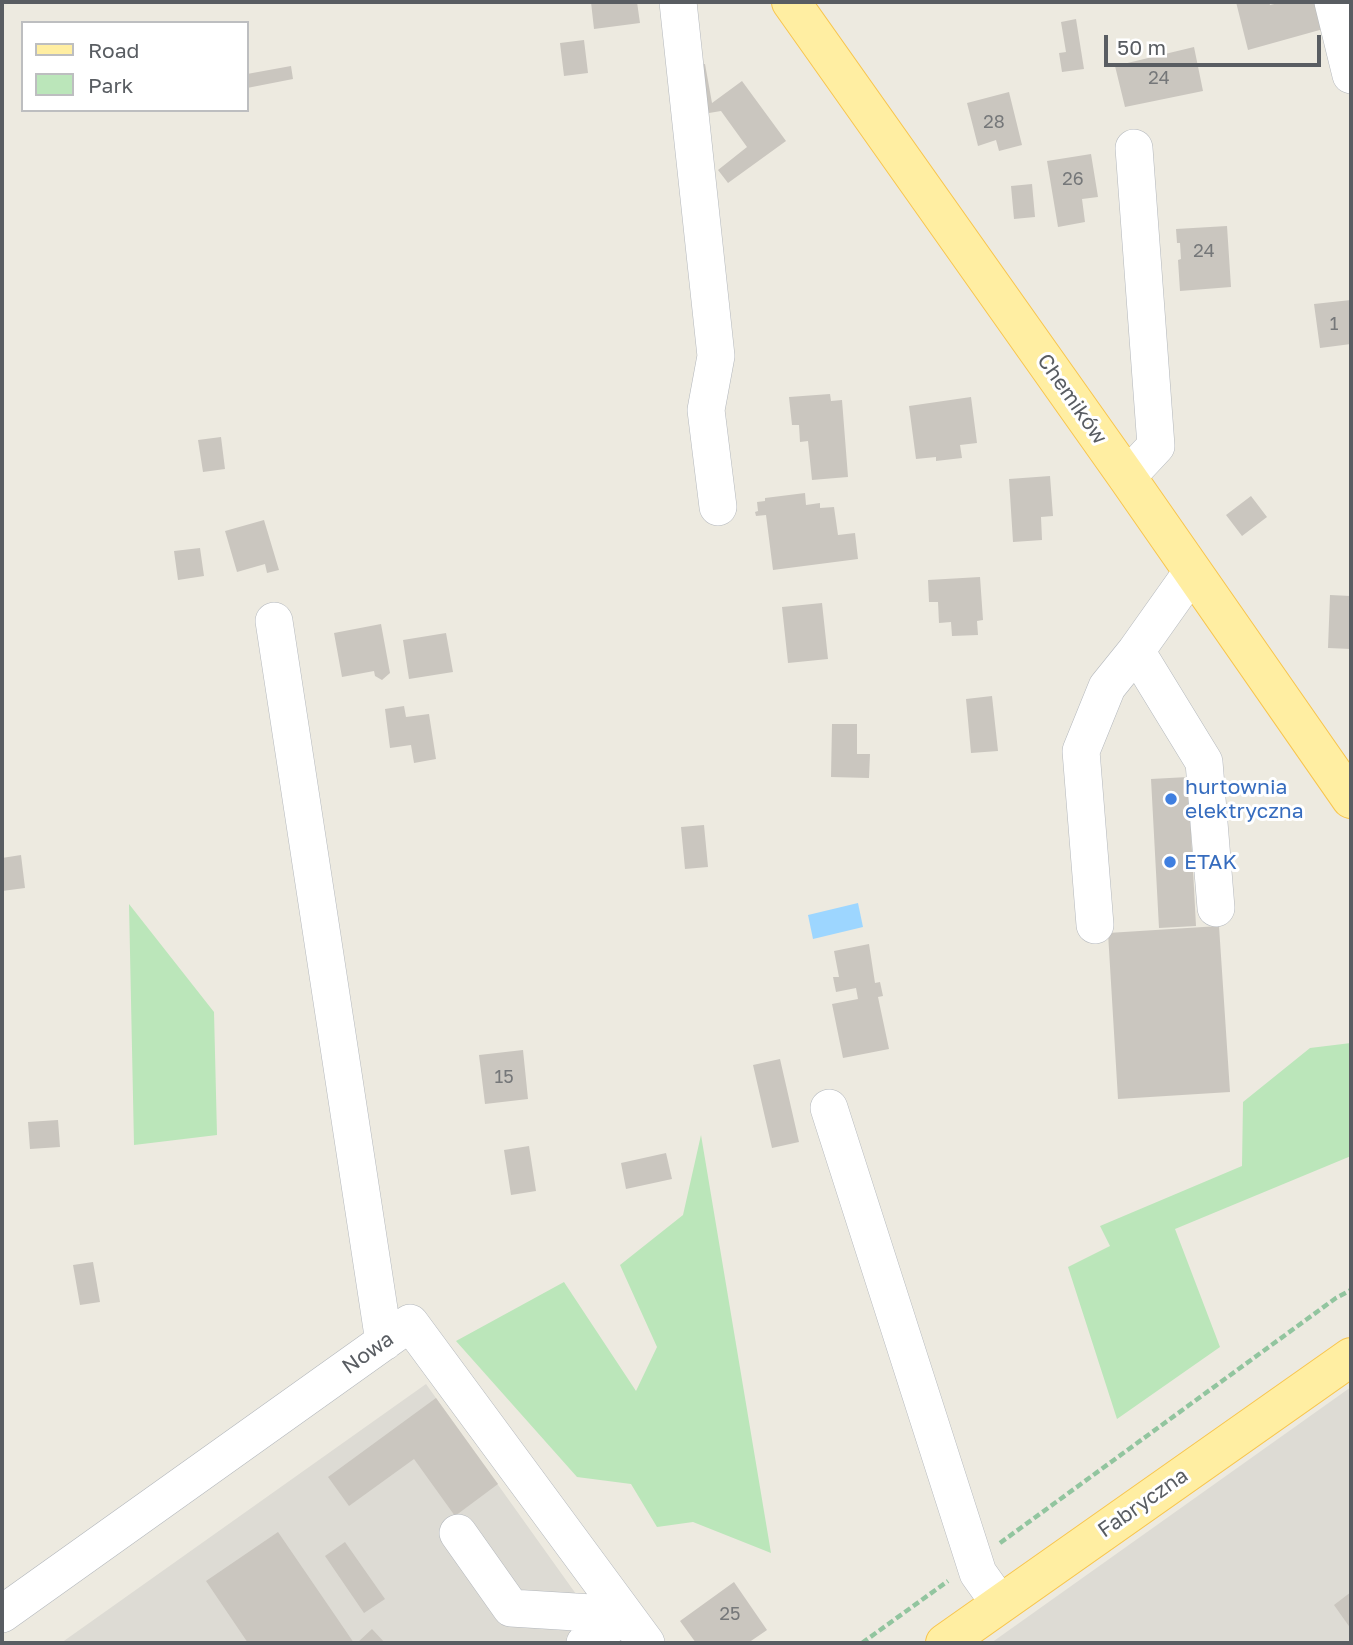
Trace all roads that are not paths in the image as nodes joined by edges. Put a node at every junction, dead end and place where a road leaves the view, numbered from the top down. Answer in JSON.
{"nodes":[{"id":1,"x":678,"y":2,"type":"edge"},
{"id":2,"x":791,"y":2,"type":"edge"},
{"id":3,"x":1333,"y":2,"type":"edge"},
{"id":4,"x":1351,"y":75,"type":"edge"},
{"id":5,"x":1134,"y":148,"type":"dead end"},
{"id":6,"x":1127,"y":477,"type":"junction"},
{"id":7,"x":718,"y":507,"type":"dead end"},
{"id":8,"x":1192,"y":572,"type":"junction"},
{"id":9,"x":274,"y":621,"type":"dead end"},
{"id":10,"x":1136,"y":651,"type":"junction"},
{"id":11,"x":1351,"y":799,"type":"edge"},
{"id":12,"x":1216,"y":908,"type":"dead end"},
{"id":13,"x":1094,"y":925,"type":"dead end"},
{"id":14,"x":829,"y":1108,"type":"dead end"},
{"id":15,"x":384,"y":1342,"type":"junction"},
{"id":16,"x":1348,"y":1358,"type":"edge"},
{"id":17,"x":458,"y":1533,"type":"dead end"},
{"id":18,"x":1000,"y":1604,"type":"junction"},
{"id":19,"x":2,"y":1614,"type":"edge"},
{"id":20,"x":635,"y":1629,"type":"edge"},
{"id":21,"x":585,"y":1643,"type":"edge"},
{"id":22,"x":944,"y":1643,"type":"edge"}],
"edges":[{"from":1,"to":7,"type":"street"},
{"from":2,"to":6,"type":"main road","name":"Chemików"},
{"from":3,"to":4,"type":"street"},
{"from":5,"to":6,"type":"street"},
{"from":6,"to":8,"type":"main road","name":"Chemików"},
{"from":8,"to":10,"type":"street"},
{"from":8,"to":11,"type":"main road","name":"Chemików"},
{"from":9,"to":15,"type":"street"},
{"from":10,"to":12,"type":"street"},
{"from":10,"to":13,"type":"street"},
{"from":14,"to":18,"type":"street"},
{"from":15,"to":19,"type":"street","name":"Nowa"},
{"from":15,"to":20,"type":"street","name":"Nowa"},
{"from":16,"to":18,"type":"main road","name":"Fabryczna"},
{"from":17,"to":20,"type":"street"},
{"from":18,"to":22,"type":"main road","name":"Fabryczna"},
{"from":20,"to":21,"type":"street"}]}
